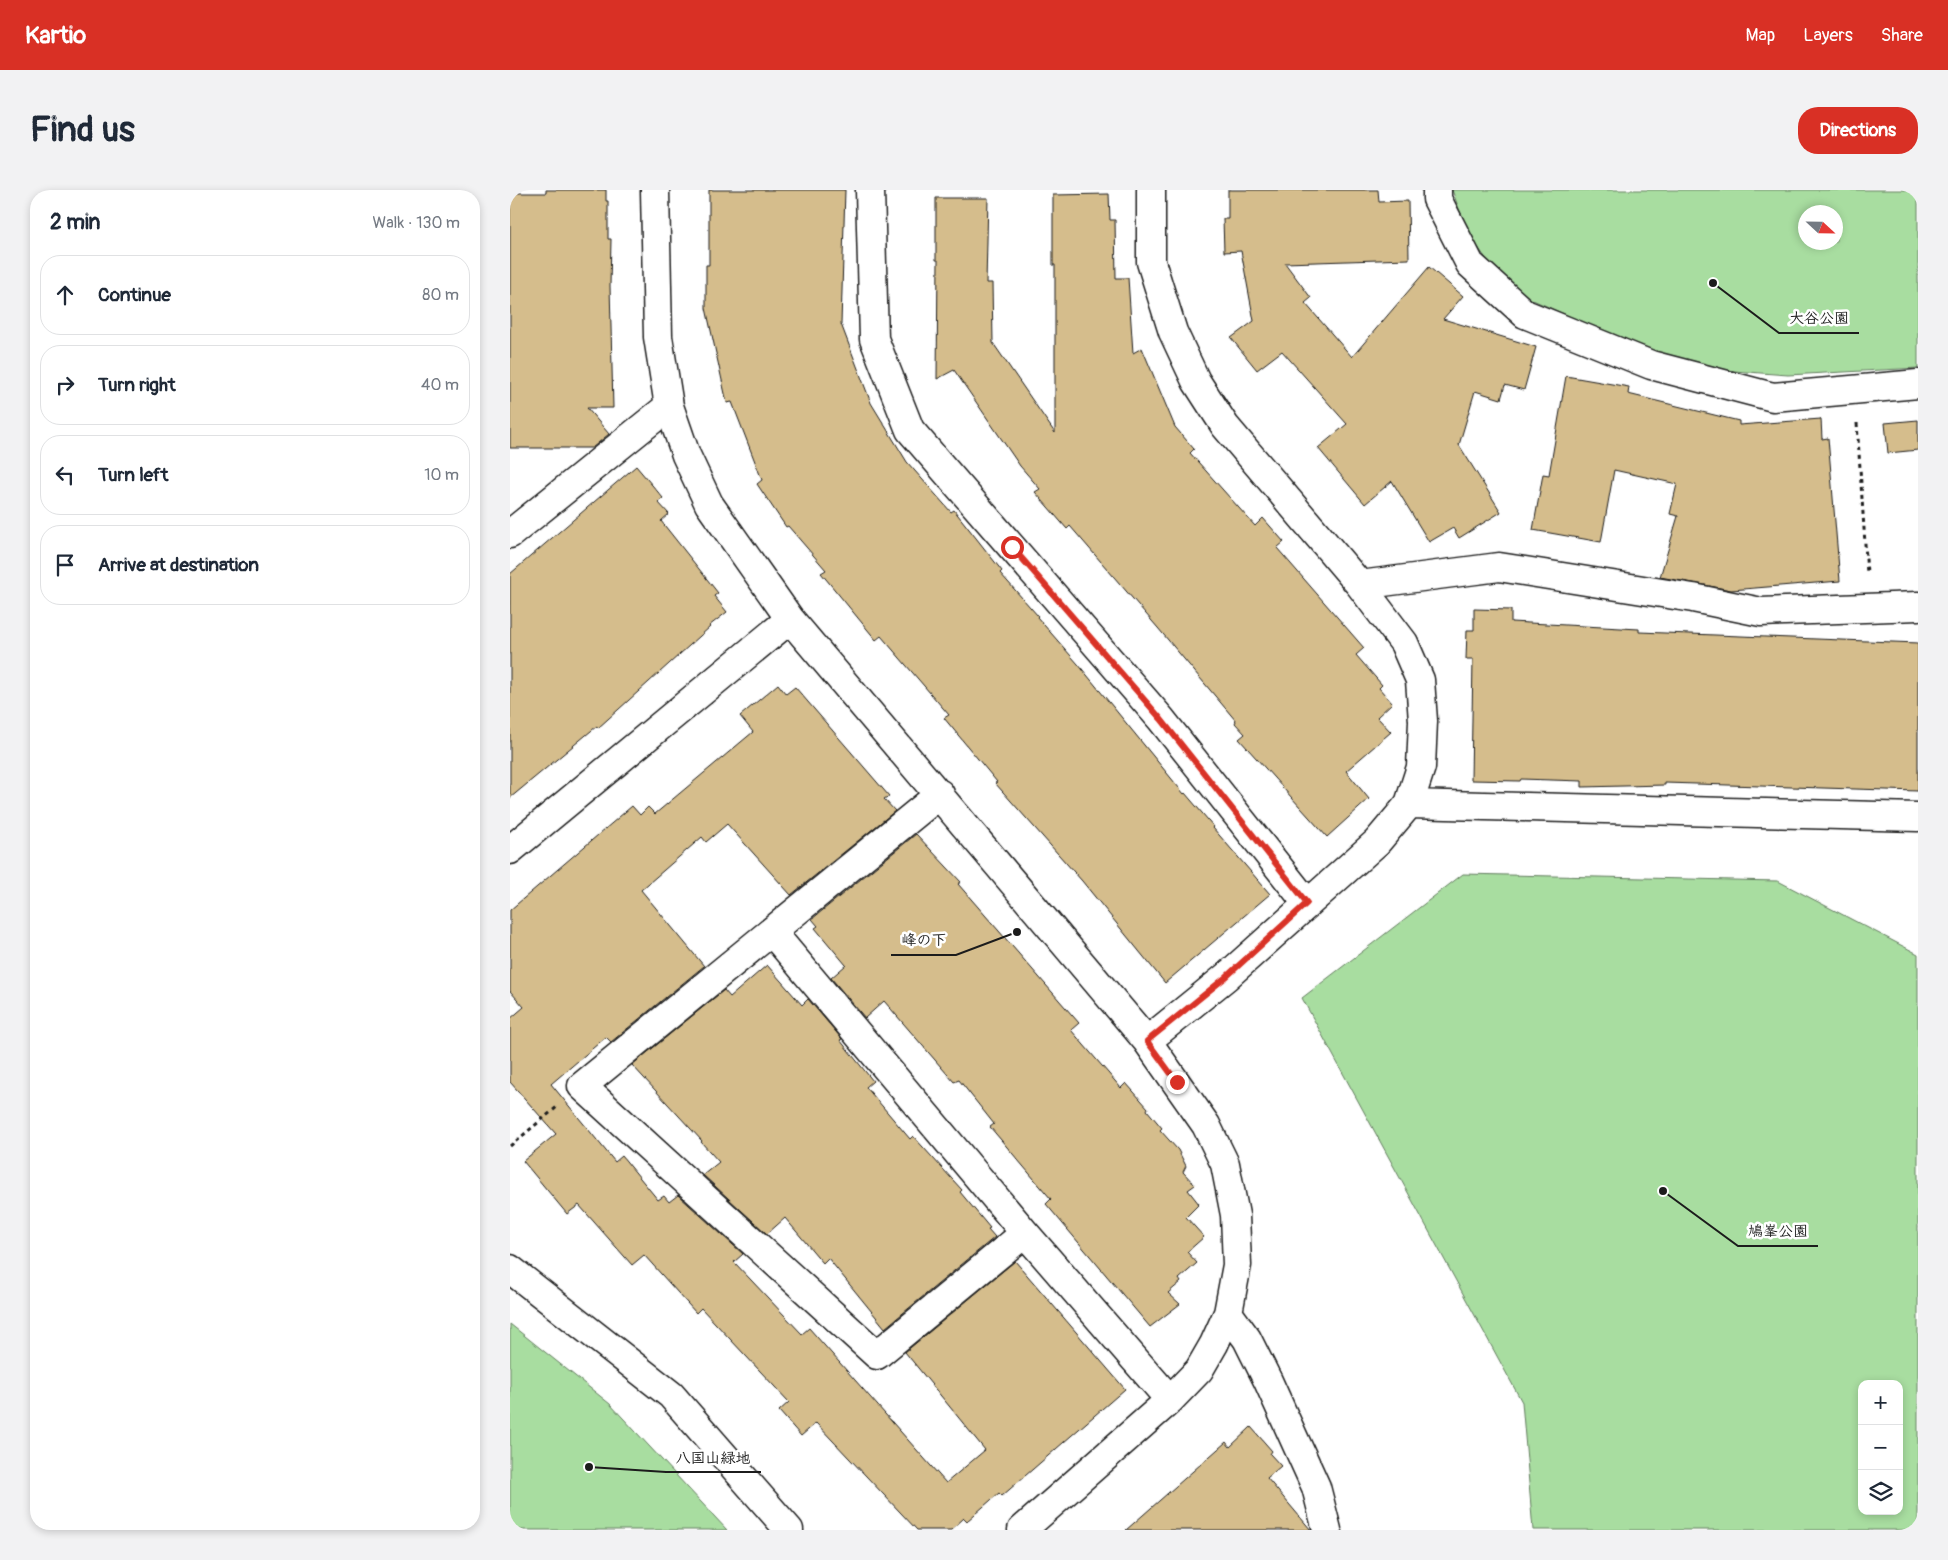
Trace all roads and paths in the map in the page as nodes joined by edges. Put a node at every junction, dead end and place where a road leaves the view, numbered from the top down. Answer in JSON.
{"nodes":[{"id":1,"x":655,"y":190,"type":"edge"},
{"id":2,"x":870,"y":190,"type":"edge"},
{"id":3,"x":1151,"y":190,"type":"edge"},
{"id":4,"x":1437,"y":190,"type":"edge"},
{"id":5,"x":1918,"y":384,"type":"edge"},
{"id":6,"x":1854,"y":390,"type":"junction"},
{"id":7,"x":669,"y":406,"type":"junction"},
{"id":8,"x":510,"y":534,"type":"edge"},
{"id":9,"x":1360,"y":585,"type":"junction"},
{"id":10,"x":1918,"y":606,"type":"edge"},
{"id":11,"x":1870,"y":608,"type":"junction"},
{"id":12,"x":790,"y":619,"type":"junction"},
{"id":13,"x":940,"y":794,"type":"junction"},
{"id":14,"x":1409,"y":804,"type":"junction"},
{"id":15,"x":1918,"y":817,"type":"edge"},
{"id":16,"x":510,"y":850,"type":"edge"},
{"id":17,"x":1307,"y":903,"type":"junction"},
{"id":18,"x":772,"y":932,"type":"junction"},
{"id":19,"x":1147,"y":1041,"type":"junction"},
{"id":20,"x":582,"y":1086,"type":"junction"},
{"id":21,"x":510,"y":1146,"type":"edge"},
{"id":22,"x":1025,"y":1233,"type":"junction"},
{"id":23,"x":510,"y":1269,"type":"edge"},
{"id":24,"x":1228,"y":1313,"type":"junction"},
{"id":25,"x":1170,"y":1400,"type":"junction"},
{"id":26,"x":789,"y":1530,"type":"edge"},
{"id":27,"x":1022,"y":1530,"type":"edge"},
{"id":28,"x":1328,"y":1530,"type":"edge"}],
"edges":[{"from":1,"to":7,"type":"street"},
{"from":2,"to":17,"type":"street"},
{"from":3,"to":9,"type":"street"},
{"from":4,"to":6,"type":"street"},
{"from":5,"to":6,"type":"street"},
{"from":6,"to":11,"type":"path"},
{"from":7,"to":8,"type":"street"},
{"from":7,"to":12,"type":"street"},
{"from":9,"to":11,"type":"street"},
{"from":9,"to":14,"type":"street"},
{"from":10,"to":11,"type":"street"},
{"from":12,"to":13,"type":"street"},
{"from":12,"to":16,"type":"street"},
{"from":13,"to":18,"type":"street"},
{"from":13,"to":19,"type":"street"},
{"from":14,"to":15,"type":"street"},
{"from":14,"to":17,"type":"street"},
{"from":17,"to":19,"type":"street"},
{"from":18,"to":20,"type":"street"},
{"from":18,"to":22,"type":"street"},
{"from":19,"to":24,"type":"street"},
{"from":20,"to":21,"type":"path"},
{"from":20,"to":22,"type":"street"},
{"from":22,"to":25,"type":"street"},
{"from":23,"to":26,"type":"street"},
{"from":24,"to":25,"type":"street"},
{"from":24,"to":28,"type":"street"},
{"from":25,"to":27,"type":"street"}]}
